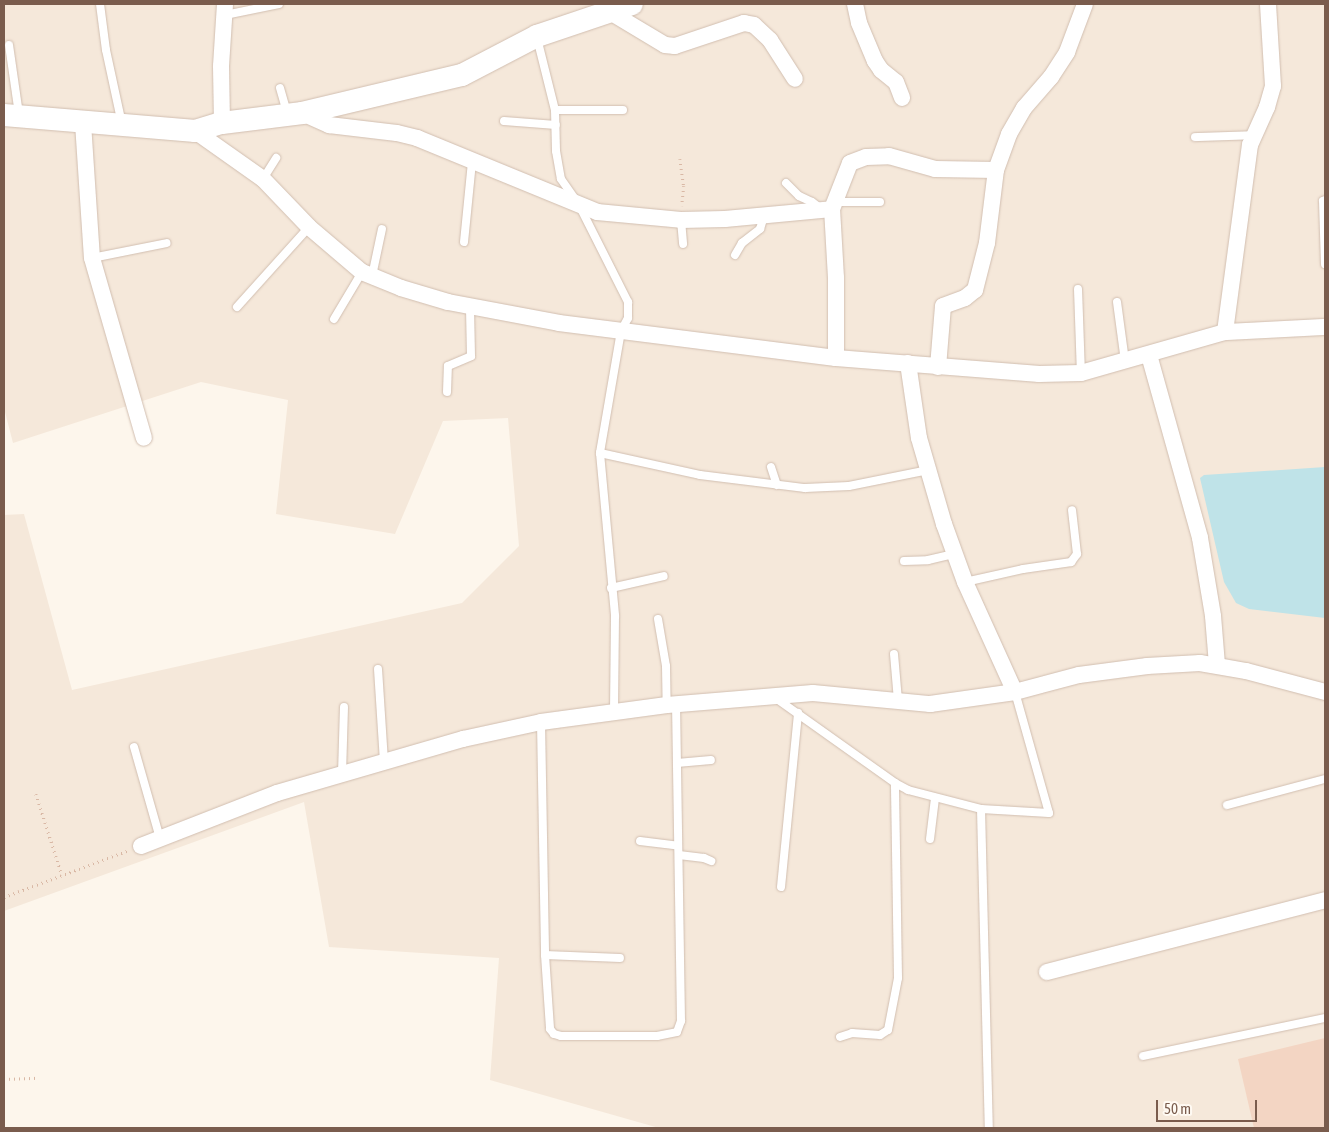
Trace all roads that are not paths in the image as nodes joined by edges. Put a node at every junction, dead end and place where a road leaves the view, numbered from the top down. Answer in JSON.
{"nodes":[{"id":1,"x":100,"y":4,"type":"edge"},
{"id":2,"x":279,"y":4,"type":"edge"},
{"id":3,"x":632,"y":4,"type":"edge"},
{"id":4,"x":855,"y":4,"type":"edge"},
{"id":5,"x":1085,"y":4,"type":"edge"},
{"id":6,"x":1268,"y":4,"type":"edge"},
{"id":7,"x":225,"y":9,"type":"edge"},
{"id":8,"x":610,"y":12,"type":"junction"},
{"id":9,"x":537,"y":36,"type":"junction"},
{"id":10,"x":10,"y":45,"type":"dead end"},
{"id":11,"x":794,"y":79,"type":"dead end"},
{"id":12,"x":280,"y":88,"type":"dead end"},
{"id":13,"x":902,"y":98,"type":"dead end"},
{"id":14,"x":555,"y":110,"type":"junction"},
{"id":15,"x":623,"y":110,"type":"dead end"},
{"id":16,"x":295,"y":114,"type":"junction"},
{"id":17,"x":11,"y":115,"type":"edge"},
{"id":18,"x":504,"y":121,"type":"dead end"},
{"id":19,"x":83,"y":123,"type":"junction"},
{"id":20,"x":222,"y":123,"type":"junction"},
{"id":21,"x":556,"y":125,"type":"junction"},
{"id":22,"x":122,"y":126,"type":"junction"},
{"id":23,"x":195,"y":131,"type":"junction"},
{"id":24,"x":1255,"y":135,"type":"junction"},
{"id":25,"x":1195,"y":137,"type":"dead end"},
{"id":26,"x":276,"y":158,"type":"dead end"},
{"id":27,"x":472,"y":162,"type":"junction"},
{"id":28,"x":996,"y":170,"type":"junction"},
{"id":29,"x":263,"y":179,"type":"junction"},
{"id":30,"x":786,"y":183,"type":"dead end"},
{"id":31,"x":1325,"y":200,"type":"edge"},
{"id":32,"x":880,"y":202,"type":"dead end"},
{"id":33,"x":579,"y":206,"type":"junction"},
{"id":34,"x":829,"y":207,"type":"junction"},
{"id":35,"x":764,"y":215,"type":"junction"},
{"id":36,"x":681,"y":220,"type":"junction"},
{"id":37,"x":309,"y":227,"type":"junction"},
{"id":38,"x":382,"y":229,"type":"dead end"},
{"id":39,"x":464,"y":242,"type":"dead end"},
{"id":40,"x":167,"y":243,"type":"dead end"},
{"id":41,"x":683,"y":244,"type":"dead end"},
{"id":42,"x":735,"y":255,"type":"dead end"},
{"id":43,"x":92,"y":258,"type":"junction"},
{"id":44,"x":1325,"y":264,"type":"edge"},
{"id":45,"x":367,"y":274,"type":"junction"},
{"id":46,"x":1078,"y":290,"type":"dead end"},
{"id":47,"x":1117,"y":302,"type":"dead end"},
{"id":48,"x":237,"y":307,"type":"dead end"},
{"id":49,"x":470,"y":307,"type":"junction"},
{"id":50,"x":334,"y":319,"type":"dead end"},
{"id":51,"x":1325,"y":327,"type":"edge"},
{"id":52,"x":621,"y":331,"type":"junction"},
{"id":53,"x":1225,"y":332,"type":"junction"},
{"id":54,"x":1149,"y":355,"type":"junction"},
{"id":55,"x":836,"y":358,"type":"junction"},
{"id":56,"x":1125,"y":361,"type":"junction"},
{"id":57,"x":908,"y":363,"type":"junction"},
{"id":58,"x":938,"y":367,"type":"junction"},
{"id":59,"x":1081,"y":373,"type":"junction"},
{"id":60,"x":447,"y":392,"type":"dead end"},
{"id":61,"x":144,"y":438,"type":"dead end"},
{"id":62,"x":600,"y":452,"type":"junction"},
{"id":63,"x":771,"y":467,"type":"dead end"},
{"id":64,"x":928,"y":470,"type":"junction"},
{"id":65,"x":777,"y":485,"type":"junction"},
{"id":66,"x":1072,"y":510,"type":"dead end"},
{"id":67,"x":955,"y":554,"type":"junction"},
{"id":68,"x":904,"y":561,"type":"dead end"},
{"id":69,"x":664,"y":576,"type":"dead end"},
{"id":70,"x":966,"y":582,"type":"junction"},
{"id":71,"x":611,"y":588,"type":"junction"},
{"id":72,"x":658,"y":619,"type":"dead end"},
{"id":73,"x":894,"y":654,"type":"dead end"},
{"id":74,"x":1216,"y":664,"type":"junction"},
{"id":75,"x":378,"y":669,"type":"dead end"},
{"id":76,"x":1015,"y":692,"type":"junction"},
{"id":77,"x":1325,"y":692,"type":"edge"},
{"id":78,"x":772,"y":695,"type":"junction"},
{"id":79,"x":898,"y":701,"type":"junction"},
{"id":80,"x":672,"y":705,"type":"junction"},
{"id":81,"x":344,"y":707,"type":"dead end"},
{"id":82,"x":798,"y":713,"type":"junction"},
{"id":83,"x":614,"y":714,"type":"junction"},
{"id":84,"x":541,"y":722,"type":"junction"},
{"id":85,"x":134,"y":747,"type":"dead end"},
{"id":86,"x":712,"y":760,"type":"dead end"},
{"id":87,"x":384,"y":762,"type":"junction"},
{"id":88,"x":677,"y":763,"type":"junction"},
{"id":89,"x":342,"y":774,"type":"junction"},
{"id":90,"x":1325,"y":779,"type":"edge"},
{"id":91,"x":895,"y":783,"type":"junction"},
{"id":92,"x":935,"y":798,"type":"junction"},
{"id":93,"x":1227,"y":805,"type":"dead end"},
{"id":94,"x":981,"y":809,"type":"junction"},
{"id":95,"x":160,"y":838,"type":"junction"},
{"id":96,"x":930,"y":839,"type":"dead end"},
{"id":97,"x":640,"y":841,"type":"dead end"},
{"id":98,"x":141,"y":846,"type":"road end"},
{"id":99,"x":678,"y":846,"type":"junction"},
{"id":100,"x":678,"y":855,"type":"junction"},
{"id":101,"x":712,"y":861,"type":"dead end"},
{"id":102,"x":781,"y":887,"type":"dead end"},
{"id":103,"x":1325,"y":900,"type":"edge"},
{"id":104,"x":546,"y":955,"type":"junction"},
{"id":105,"x":620,"y":958,"type":"dead end"},
{"id":106,"x":1046,"y":972,"type":"dead end"},
{"id":107,"x":1325,"y":1018,"type":"edge"},
{"id":108,"x":840,"y":1037,"type":"dead end"},
{"id":109,"x":1143,"y":1056,"type":"dead end"},
{"id":110,"x":988,"y":1128,"type":"edge"}],
"edges":[{"from":1,"to":22,"type":"lane"},
{"from":2,"to":7,"type":"lane"},
{"from":3,"to":8,"type":"street"},
{"from":4,"to":13,"type":"street"},
{"from":5,"to":28,"type":"street"},
{"from":6,"to":24,"type":"street"},
{"from":7,"to":20,"type":"street"},
{"from":8,"to":9,"type":"street"},
{"from":8,"to":11,"type":"street"},
{"from":9,"to":14,"type":"lane"},
{"from":9,"to":16,"type":"street"},
{"from":10,"to":17,"type":"lane"},
{"from":12,"to":16,"type":"lane"},
{"from":14,"to":15,"type":"lane"},
{"from":14,"to":21,"type":"lane"},
{"from":16,"to":20,"type":"street"},
{"from":16,"to":27,"type":"street"},
{"from":17,"to":19,"type":"street"},
{"from":18,"to":21,"type":"lane"},
{"from":19,"to":22,"type":"street"},
{"from":19,"to":43,"type":"street"},
{"from":20,"to":23,"type":"street"},
{"from":21,"to":33,"type":"lane"},
{"from":22,"to":23,"type":"street"},
{"from":23,"to":29,"type":"street"},
{"from":24,"to":25,"type":"lane"},
{"from":24,"to":53,"type":"street"},
{"from":26,"to":29,"type":"lane"},
{"from":27,"to":33,"type":"street"},
{"from":27,"to":39,"type":"lane"},
{"from":28,"to":34,"type":"street"},
{"from":28,"to":58,"type":"street"},
{"from":29,"to":37,"type":"street"},
{"from":30,"to":34,"type":"lane"},
{"from":31,"to":44,"type":"lane"},
{"from":32,"to":34,"type":"lane"},
{"from":33,"to":36,"type":"street"},
{"from":33,"to":52,"type":"lane"},
{"from":34,"to":35,"type":"street"},
{"from":34,"to":55,"type":"street"},
{"from":35,"to":36,"type":"street"},
{"from":35,"to":42,"type":"lane"},
{"from":36,"to":41,"type":"lane"},
{"from":37,"to":45,"type":"street"},
{"from":37,"to":48,"type":"lane"},
{"from":38,"to":45,"type":"lane"},
{"from":40,"to":43,"type":"lane"},
{"from":43,"to":61,"type":"street"},
{"from":45,"to":49,"type":"street"},
{"from":45,"to":50,"type":"lane"},
{"from":46,"to":59,"type":"lane"},
{"from":47,"to":56,"type":"lane"},
{"from":49,"to":52,"type":"street"},
{"from":49,"to":60,"type":"lane"},
{"from":51,"to":53,"type":"street"},
{"from":52,"to":55,"type":"street"},
{"from":52,"to":62,"type":"lane"},
{"from":53,"to":54,"type":"street"},
{"from":54,"to":56,"type":"street"},
{"from":54,"to":74,"type":"street"},
{"from":55,"to":57,"type":"street"},
{"from":56,"to":59,"type":"street"},
{"from":57,"to":58,"type":"street"},
{"from":57,"to":64,"type":"street"},
{"from":58,"to":59,"type":"street"},
{"from":62,"to":65,"type":"lane"},
{"from":62,"to":71,"type":"lane"},
{"from":63,"to":65,"type":"lane"},
{"from":64,"to":65,"type":"lane"},
{"from":64,"to":67,"type":"street"},
{"from":66,"to":70,"type":"lane"},
{"from":67,"to":68,"type":"lane"},
{"from":67,"to":70,"type":"street"},
{"from":69,"to":71,"type":"lane"},
{"from":70,"to":76,"type":"street"},
{"from":71,"to":83,"type":"lane"},
{"from":72,"to":80,"type":"lane"},
{"from":73,"to":79,"type":"lane"},
{"from":74,"to":76,"type":"street"},
{"from":74,"to":77,"type":"street"},
{"from":75,"to":87,"type":"lane"},
{"from":76,"to":79,"type":"street"},
{"from":76,"to":94,"type":"lane"},
{"from":78,"to":79,"type":"street"},
{"from":78,"to":80,"type":"street"},
{"from":78,"to":82,"type":"lane"},
{"from":80,"to":83,"type":"street"},
{"from":80,"to":88,"type":"lane"},
{"from":81,"to":89,"type":"lane"},
{"from":82,"to":91,"type":"lane"},
{"from":82,"to":102,"type":"lane"},
{"from":83,"to":84,"type":"street"},
{"from":84,"to":87,"type":"street"},
{"from":84,"to":104,"type":"lane"},
{"from":85,"to":95,"type":"lane"},
{"from":86,"to":88,"type":"lane"},
{"from":87,"to":89,"type":"street"},
{"from":88,"to":99,"type":"lane"},
{"from":89,"to":95,"type":"street"},
{"from":90,"to":93,"type":"lane"},
{"from":91,"to":92,"type":"lane"},
{"from":91,"to":108,"type":"lane"},
{"from":92,"to":94,"type":"lane"},
{"from":92,"to":96,"type":"lane"},
{"from":94,"to":110,"type":"lane"},
{"from":95,"to":98,"type":"street"},
{"from":97,"to":99,"type":"lane"},
{"from":99,"to":100,"type":"lane"},
{"from":100,"to":101,"type":"lane"},
{"from":100,"to":104,"type":"lane"},
{"from":103,"to":106,"type":"street"},
{"from":104,"to":105,"type":"lane"},
{"from":107,"to":109,"type":"lane"}]}
